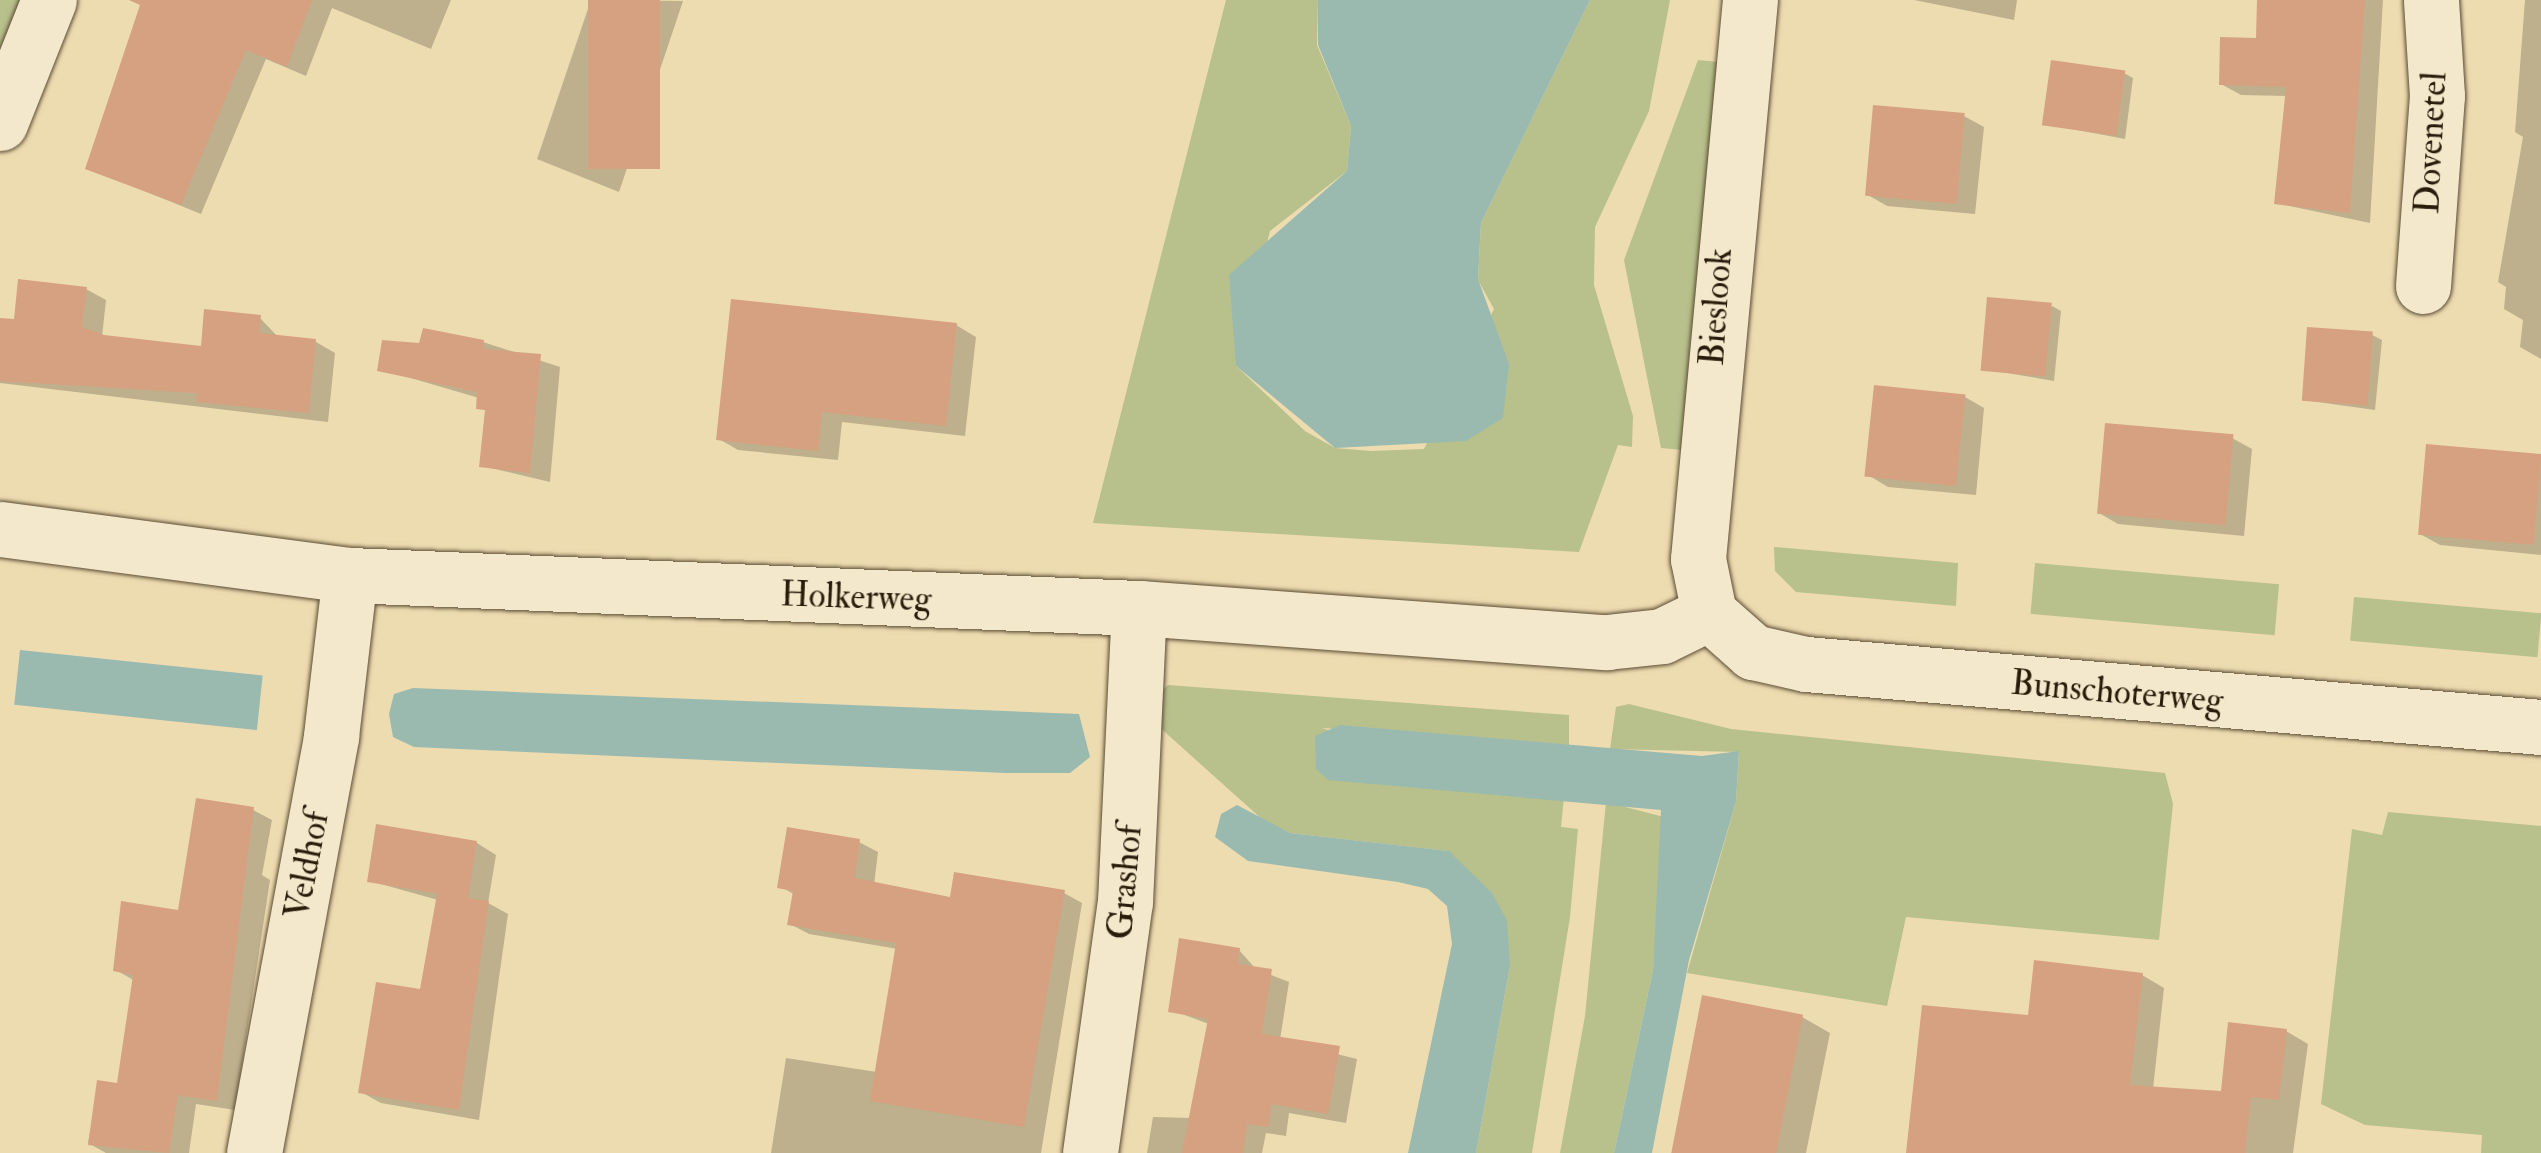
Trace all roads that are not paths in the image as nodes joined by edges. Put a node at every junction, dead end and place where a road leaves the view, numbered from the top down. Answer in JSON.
{"nodes":[{"id":1,"x":49,"y":0,"type":"edge"},
{"id":2,"x":1750,"y":0,"type":"edge"},
{"id":3,"x":2431,"y":0,"type":"edge"},
{"id":4,"x":0,"y":123,"type":"edge"},
{"id":5,"x":2422,"y":286,"type":"dead end"},
{"id":6,"x":0,"y":529,"type":"edge"},
{"id":7,"x":350,"y":575,"type":"junction"},
{"id":8,"x":1139,"y":608,"type":"junction"},
{"id":9,"x":1709,"y":613,"type":"junction"},
{"id":10,"x":2541,"y":727,"type":"edge"},
{"id":11,"x":254,"y":1153,"type":"edge"},
{"id":12,"x":1090,"y":1153,"type":"edge"}],
"edges":[{"from":1,"to":4,"type":"street"},
{"from":2,"to":9,"type":"street","name":"Bieslook"},
{"from":3,"to":5,"type":"street","name":"Dovenetel"},
{"from":6,"to":7,"type":"street","name":"Holkerweg"},
{"from":7,"to":8,"type":"street","name":"Holkerweg"},
{"from":7,"to":11,"type":"street","name":"Veldhof"},
{"from":8,"to":9,"type":"street","name":"Holkerweg"},
{"from":8,"to":12,"type":"street","name":"Grashof"},
{"from":9,"to":10,"type":"street","name":"Bunschoterweg"}]}
